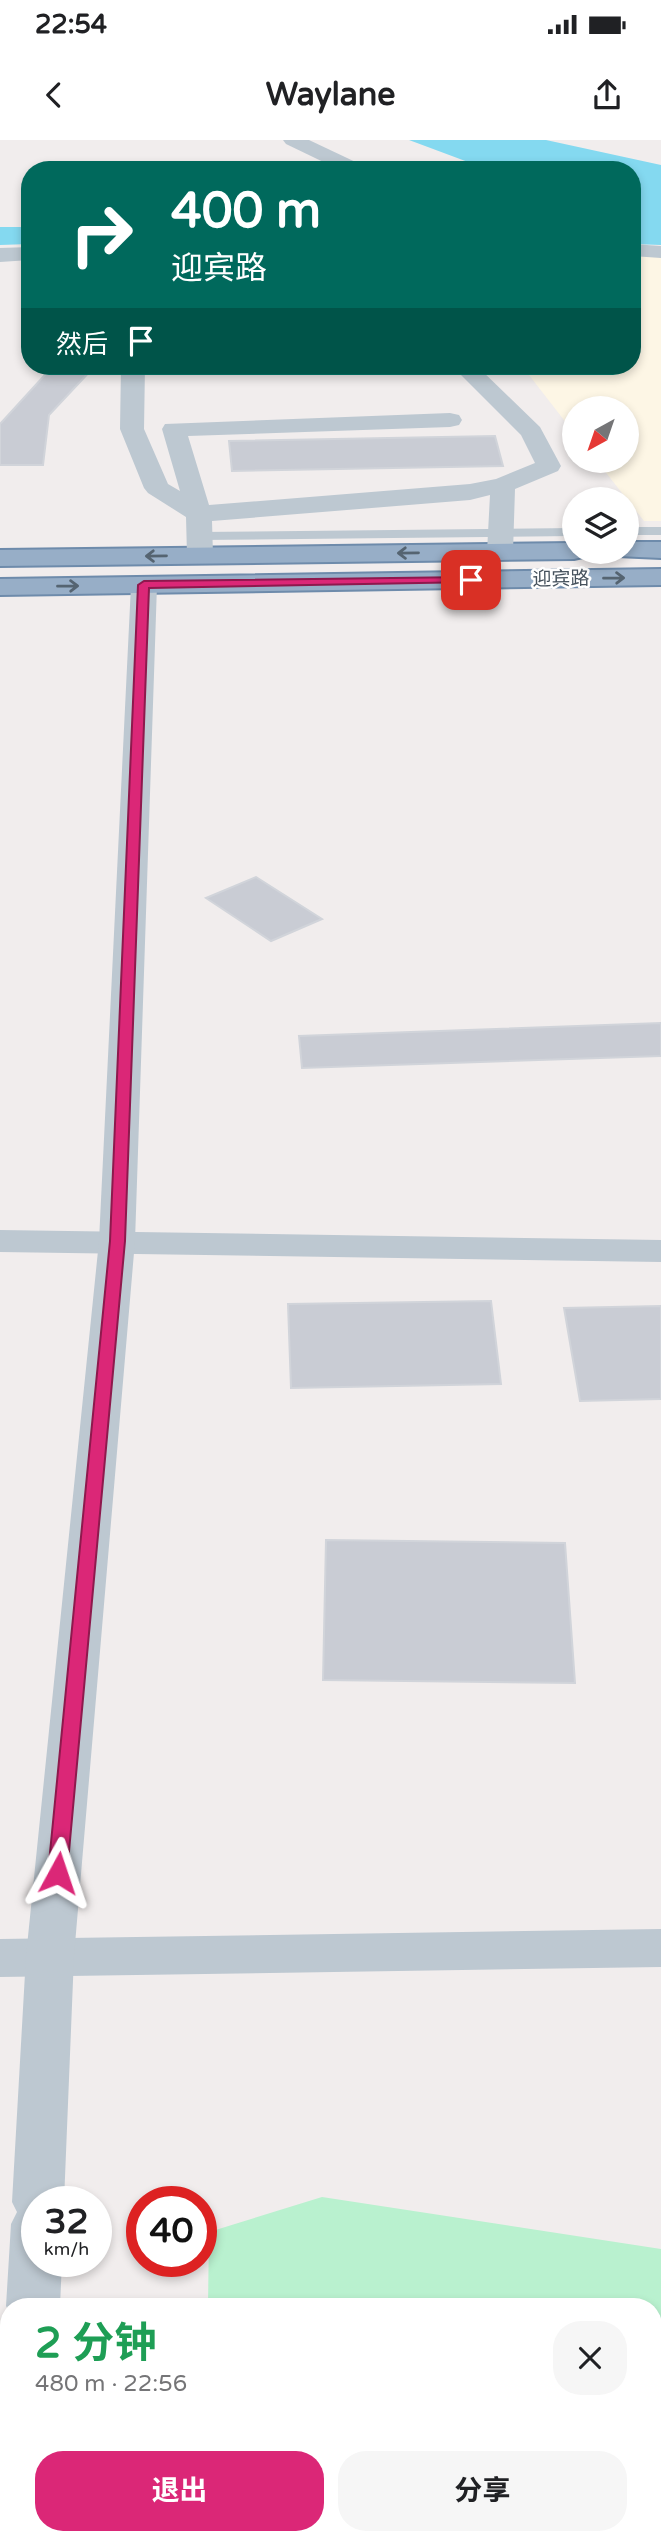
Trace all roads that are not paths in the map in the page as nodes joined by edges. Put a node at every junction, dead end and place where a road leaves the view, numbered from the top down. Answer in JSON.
{"nodes":[{"id":1,"x":293,"y":140,"type":"edge"},
{"id":2,"x":338,"y":161,"type":"edge"},
{"id":3,"x":641,"y":251,"type":"edge"},
{"id":4,"x":661,"y":252,"type":"edge"},
{"id":5,"x":21,"y":254,"type":"edge"},
{"id":6,"x":0,"y":255,"type":"edge"},
{"id":7,"x":133,"y":375,"type":"edge"},
{"id":8,"x":473,"y":375,"type":"edge"},
{"id":9,"x":450,"y":420,"type":"dead end"},
{"id":10,"x":132,"y":429,"type":"junction"},
{"id":11,"x":174,"y":429,"type":"junction"},
{"id":12,"x":503,"y":485,"type":"junction"},
{"id":13,"x":639,"y":531,"type":"edge"},
{"id":14,"x":661,"y":531,"type":"edge"},
{"id":15,"x":562,"y":534,"type":"edge"},
{"id":16,"x":199,"y":535,"type":"junction"},
{"id":17,"x":499,"y":542,"type":"junction"},
{"id":18,"x":562,"y":550,"type":"edge"},
{"id":19,"x":639,"y":550,"type":"edge"},
{"id":20,"x":661,"y":550,"type":"edge"},
{"id":21,"x":0,"y":558,"type":"edge"},
{"id":22,"x":661,"y":578,"type":"edge"},
{"id":23,"x":144,"y":585,"type":"junction"},
{"id":24,"x":0,"y":587,"type":"edge"},
{"id":25,"x":0,"y":1241,"type":"edge"},
{"id":26,"x":117,"y":1241,"type":"junction"},
{"id":27,"x":661,"y":1251,"type":"edge"},
{"id":28,"x":661,"y":1948,"type":"edge"},
{"id":29,"x":50,"y":1956,"type":"junction"},
{"id":30,"x":0,"y":1958,"type":"edge"},
{"id":31,"x":39,"y":2186,"type":"edge"},
{"id":32,"x":34,"y":2277,"type":"edge"},
{"id":33,"x":33,"y":2298,"type":"edge"}],
"edges":[{"from":1,"to":2,"type":"street"},
{"from":3,"to":4,"type":"street"},
{"from":5,"to":6,"type":"street"},
{"from":7,"to":10,"type":"street"},
{"from":8,"to":12,"type":"street"},
{"from":9,"to":11,"type":"street"},
{"from":10,"to":11,"type":"street"},
{"from":10,"to":16,"type":"street"},
{"from":11,"to":16,"type":"street"},
{"from":12,"to":16,"type":"street"},
{"from":12,"to":17,"type":"street"},
{"from":13,"to":14,"type":"lane"},
{"from":15,"to":17,"type":"lane"},
{"from":16,"to":17,"type":"highway","name":"迎宾路"},
{"from":16,"to":21,"type":"highway","name":"迎宾路","one_way":true},
{"from":17,"to":18,"type":"highway","name":"迎宾路"},
{"from":19,"to":20,"type":"highway"},
{"from":23,"to":22,"type":"highway","name":"迎宾路","one_way":true},
{"from":24,"to":23,"type":"highway","name":"迎宾路","one_way":true},
{"from":23,"to":26,"type":"street"},
{"from":25,"to":26,"type":"street"},
{"from":26,"to":27,"type":"street"},
{"from":26,"to":29,"type":"street"},
{"from":28,"to":29,"type":"street"},
{"from":29,"to":30,"type":"street"},
{"from":29,"to":31,"type":"street"},
{"from":32,"to":33,"type":"street"}]}
